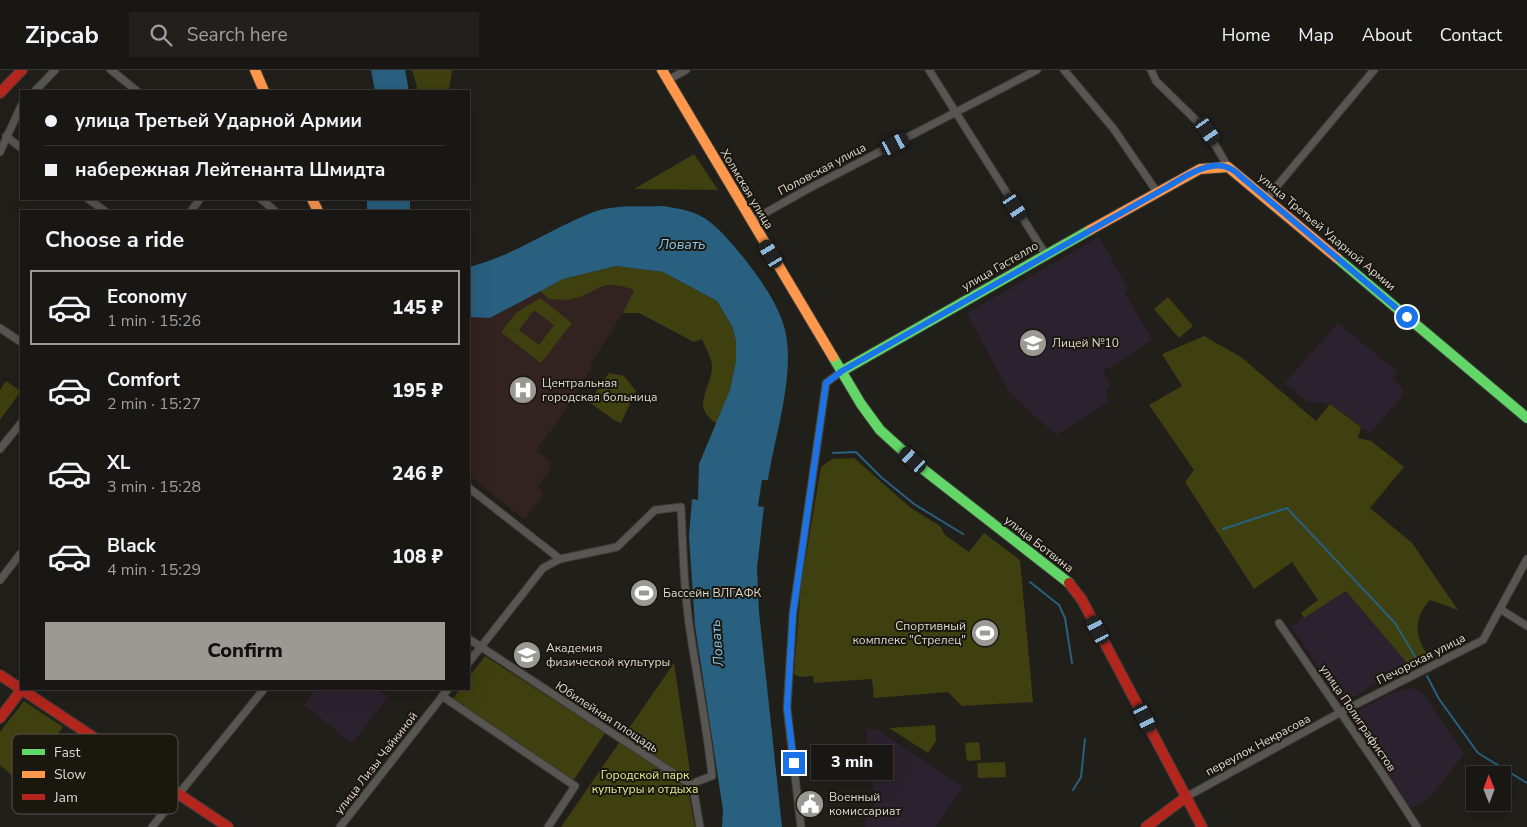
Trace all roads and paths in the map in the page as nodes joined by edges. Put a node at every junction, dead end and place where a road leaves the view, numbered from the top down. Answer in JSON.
{"nodes":[{"id":1,"x":22,"y":70,"type":"edge"},
{"id":2,"x":55,"y":70,"type":"edge"},
{"id":3,"x":111,"y":70,"type":"edge"},
{"id":4,"x":255,"y":70,"type":"edge"},
{"id":5,"x":662,"y":70,"type":"edge"},
{"id":6,"x":686,"y":70,"type":"edge"},
{"id":7,"x":929,"y":70,"type":"edge"},
{"id":8,"x":1037,"y":70,"type":"edge"},
{"id":9,"x":1064,"y":70,"type":"edge"},
{"id":10,"x":1151,"y":70,"type":"edge"},
{"id":11,"x":1374,"y":70,"type":"edge"},
{"id":12,"x":668,"y":80,"type":"junction"},
{"id":13,"x":36,"y":90,"type":"edge"},
{"id":14,"x":136,"y":90,"type":"edge"},
{"id":15,"x":264,"y":90,"type":"edge"},
{"id":16,"x":0,"y":93,"type":"edge"},
{"id":17,"x":20,"y":108,"type":"edge"},
{"id":18,"x":954,"y":113,"type":"junction"},
{"id":19,"x":6,"y":136,"type":"junction"},
{"id":20,"x":20,"y":147,"type":"edge"},
{"id":21,"x":0,"y":152,"type":"edge"},
{"id":22,"x":1228,"y":167,"type":"junction"},
{"id":23,"x":1157,"y":192,"type":"junction"},
{"id":24,"x":1267,"y":198,"type":"junction"},
{"id":25,"x":89,"y":200,"type":"edge"},
{"id":26,"x":199,"y":200,"type":"edge"},
{"id":27,"x":262,"y":200,"type":"edge"},
{"id":28,"x":104,"y":210,"type":"edge"},
{"id":29,"x":191,"y":210,"type":"edge"},
{"id":30,"x":274,"y":210,"type":"edge"},
{"id":31,"x":751,"y":220,"type":"junction"},
{"id":32,"x":1046,"y":255,"type":"junction"},
{"id":33,"x":0,"y":328,"type":"edge"},
{"id":34,"x":20,"y":341,"type":"edge"},
{"id":35,"x":842,"y":371,"type":"junction"},
{"id":36,"x":1527,"y":418,"type":"edge"},
{"id":37,"x":20,"y":424,"type":"edge"},
{"id":38,"x":0,"y":449,"type":"edge"},
{"id":39,"x":470,"y":489,"type":"edge"},
{"id":40,"x":20,"y":554,"type":"edge"},
{"id":41,"x":560,"y":559,"type":"junction"},
{"id":42,"x":1527,"y":560,"type":"edge"},
{"id":43,"x":0,"y":580,"type":"edge"},
{"id":44,"x":1500,"y":610,"type":"junction"},
{"id":45,"x":1279,"y":623,"type":"dead end"},
{"id":46,"x":1527,"y":626,"type":"edge"},
{"id":47,"x":470,"y":640,"type":"edge"},
{"id":48,"x":481,"y":647,"type":"junction"},
{"id":49,"x":470,"y":661,"type":"edge"},
{"id":50,"x":0,"y":675,"type":"edge"},
{"id":51,"x":20,"y":688,"type":"edge"},
{"id":52,"x":21,"y":690,"type":"edge"},
{"id":53,"x":23,"y":690,"type":"edge"},
{"id":54,"x":263,"y":690,"type":"edge"},
{"id":55,"x":447,"y":690,"type":"edge"},
{"id":56,"x":442,"y":696,"type":"junction"},
{"id":57,"x":1341,"y":712,"type":"junction"},
{"id":58,"x":0,"y":718,"type":"edge"},
{"id":59,"x":89,"y":734,"type":"edge"},
{"id":60,"x":693,"y":786,"type":"junction"},
{"id":61,"x":178,"y":794,"type":"joint"},
{"id":62,"x":1186,"y":797,"type":"junction"},
{"id":63,"x":162,"y":814,"type":"edge"},
{"id":64,"x":152,"y":827,"type":"edge"},
{"id":65,"x":228,"y":827,"type":"edge"},
{"id":66,"x":340,"y":827,"type":"edge"},
{"id":67,"x":548,"y":827,"type":"edge"},
{"id":68,"x":700,"y":827,"type":"edge"},
{"id":69,"x":801,"y":827,"type":"edge"},
{"id":70,"x":1146,"y":827,"type":"edge"},
{"id":71,"x":1202,"y":827,"type":"edge"},
{"id":72,"x":1417,"y":827,"type":"edge"}],
"edges":[{"from":1,"to":16,"type":"main road"},
{"from":2,"to":13,"type":"street"},
{"from":3,"to":14,"type":"street"},
{"from":4,"to":15,"type":"main road"},
{"from":5,"to":12,"type":"main road","name":"Холмская улица"},
{"from":6,"to":12,"type":"street"},
{"from":7,"to":18,"type":"street"},
{"from":8,"to":18,"type":"street","name":"Половская улица"},
{"from":9,"to":23,"type":"street"},
{"from":10,"to":22,"type":"street","name":"улица Третьей Ударной Армии"},
{"from":11,"to":24,"type":"street"},
{"from":12,"to":31,"type":"main road","name":"Холмская улица"},
{"from":17,"to":19,"type":"street"},
{"from":18,"to":31,"type":"street","name":"Половская улица"},
{"from":18,"to":32,"type":"street"},
{"from":19,"to":20,"type":"street"},
{"from":19,"to":21,"type":"street"},
{"from":22,"to":23,"type":"main road","name":"улица Гастелло"},
{"from":22,"to":24,"type":"main road","name":"улица Третьей Ударной Армии"},
{"from":23,"to":32,"type":"main road","name":"улица Гастелло"},
{"from":24,"to":36,"type":"main road","name":"улица Третьей Ударной Армии"},
{"from":25,"to":28,"type":"street"},
{"from":26,"to":29,"type":"street"},
{"from":27,"to":30,"type":"street"},
{"from":31,"to":35,"type":"main road","name":"Холмская улица"},
{"from":32,"to":35,"type":"main road","name":"улица Гастелло"},
{"from":33,"to":34,"type":"street"},
{"from":35,"to":62,"type":"main road","name":"улица Ботвина"},
{"from":35,"to":69,"type":"street"},
{"from":37,"to":38,"type":"street"},
{"from":39,"to":41,"type":"street"},
{"from":40,"to":43,"type":"street"},
{"from":41,"to":48,"type":"street"},
{"from":41,"to":60,"type":"street"},
{"from":42,"to":44,"type":"street","name":"Печорская улица"},
{"from":44,"to":46,"type":"street"},
{"from":44,"to":57,"type":"street","name":"Печорская улица"},
{"from":45,"to":57,"type":"street","name":"улица Полиграфистов"},
{"from":47,"to":48,"type":"street","name":"Юбилейная площадь"},
{"from":48,"to":49,"type":"street"},
{"from":48,"to":60,"type":"street","name":"Юбилейная площадь"},
{"from":50,"to":51,"type":"main road"},
{"from":52,"to":58,"type":"main road"},
{"from":53,"to":59,"type":"main road"},
{"from":54,"to":61,"type":"street"},
{"from":55,"to":56,"type":"street","name":"улица Лизы Чайкиной"},
{"from":56,"to":66,"type":"street","name":"улица Лизы Чайкиной"},
{"from":56,"to":67,"type":"street"},
{"from":57,"to":62,"type":"street","name":"переулок Некрасова"},
{"from":57,"to":72,"type":"street","name":"улица Полиграфистов"},
{"from":60,"to":68,"type":"street"},
{"from":61,"to":65,"type":"main road"},
{"from":62,"to":70,"type":"main road"},
{"from":62,"to":71,"type":"main road","name":"улица Ботвина"},
{"from":63,"to":64,"type":"street"}]}
